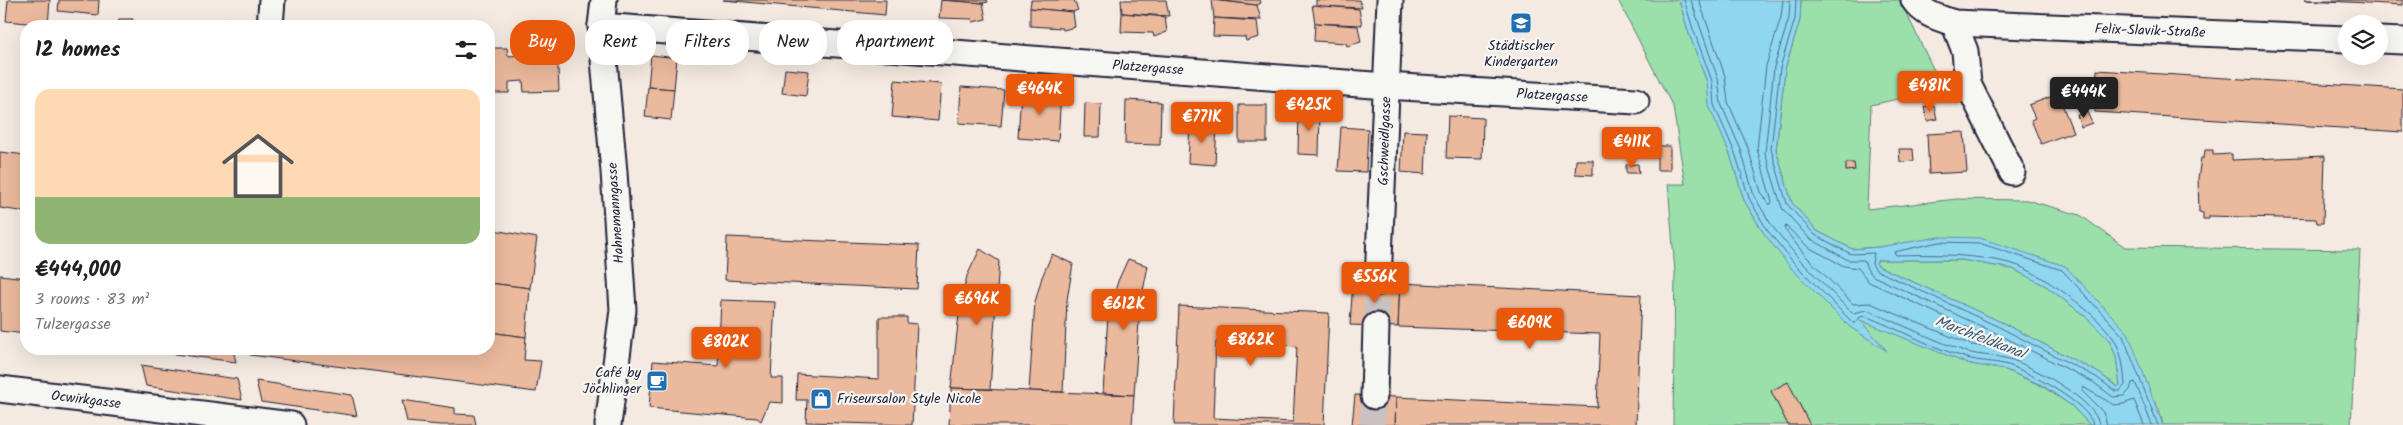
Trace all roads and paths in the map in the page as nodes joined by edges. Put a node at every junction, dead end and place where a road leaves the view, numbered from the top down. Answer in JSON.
{"nodes":[{"id":1,"x":272,"y":0,"type":"edge"},
{"id":2,"x":604,"y":0,"type":"edge"},
{"id":3,"x":1390,"y":0,"type":"edge"},
{"id":4,"x":1914,"y":0,"type":"edge"},
{"id":5,"x":270,"y":20,"type":"edge"},
{"id":6,"x":602,"y":20,"type":"edge"},
{"id":7,"x":1954,"y":23,"type":"junction"},
{"id":8,"x":656,"y":30,"type":"edge"},
{"id":9,"x":2338,"y":38,"type":"edge"},
{"id":10,"x":2388,"y":40,"type":"edge"},
{"id":11,"x":2403,"y":41,"type":"edge"},
{"id":12,"x":604,"y":65,"type":"edge"},
{"id":13,"x":1386,"y":86,"type":"junction"},
{"id":14,"x":1636,"y":101,"type":"dead end"},
{"id":15,"x":2012,"y":172,"type":"dead end"},
{"id":16,"x":1378,"y":282,"type":"tunnel mouth"},
{"id":17,"x":1376,"y":326,"type":"tunnel mouth"},
{"id":18,"x":0,"y":389,"type":"edge"},
{"id":19,"x":1374,"y":396,"type":"tunnel mouth"},
{"id":20,"x":291,"y":425,"type":"edge"},
{"id":21,"x":608,"y":425,"type":"edge"}],
"edges":[{"from":1,"to":5,"type":"street"},
{"from":2,"to":6,"type":"street","name":"Hahnemanngasse"},
{"from":3,"to":13,"type":"street","name":"Gschweidlgasse"},
{"from":4,"to":7,"type":"street","name":"Felix-Slavik-Straße"},
{"from":7,"to":9,"type":"street","name":"Felix-Slavik-Straße"},
{"from":7,"to":15,"type":"street"},
{"from":8,"to":13,"type":"street","name":"Platzergasse"},
{"from":10,"to":11,"type":"street"},
{"from":12,"to":21,"type":"street","name":"Hahnemanngasse"},
{"from":13,"to":14,"type":"street","name":"Platzergasse"},
{"from":13,"to":16,"type":"street","name":"Gschweidlgasse"},
{"from":17,"to":19,"type":"street"},
{"from":18,"to":20,"type":"street","name":"Ocwirkgasse"}]}
